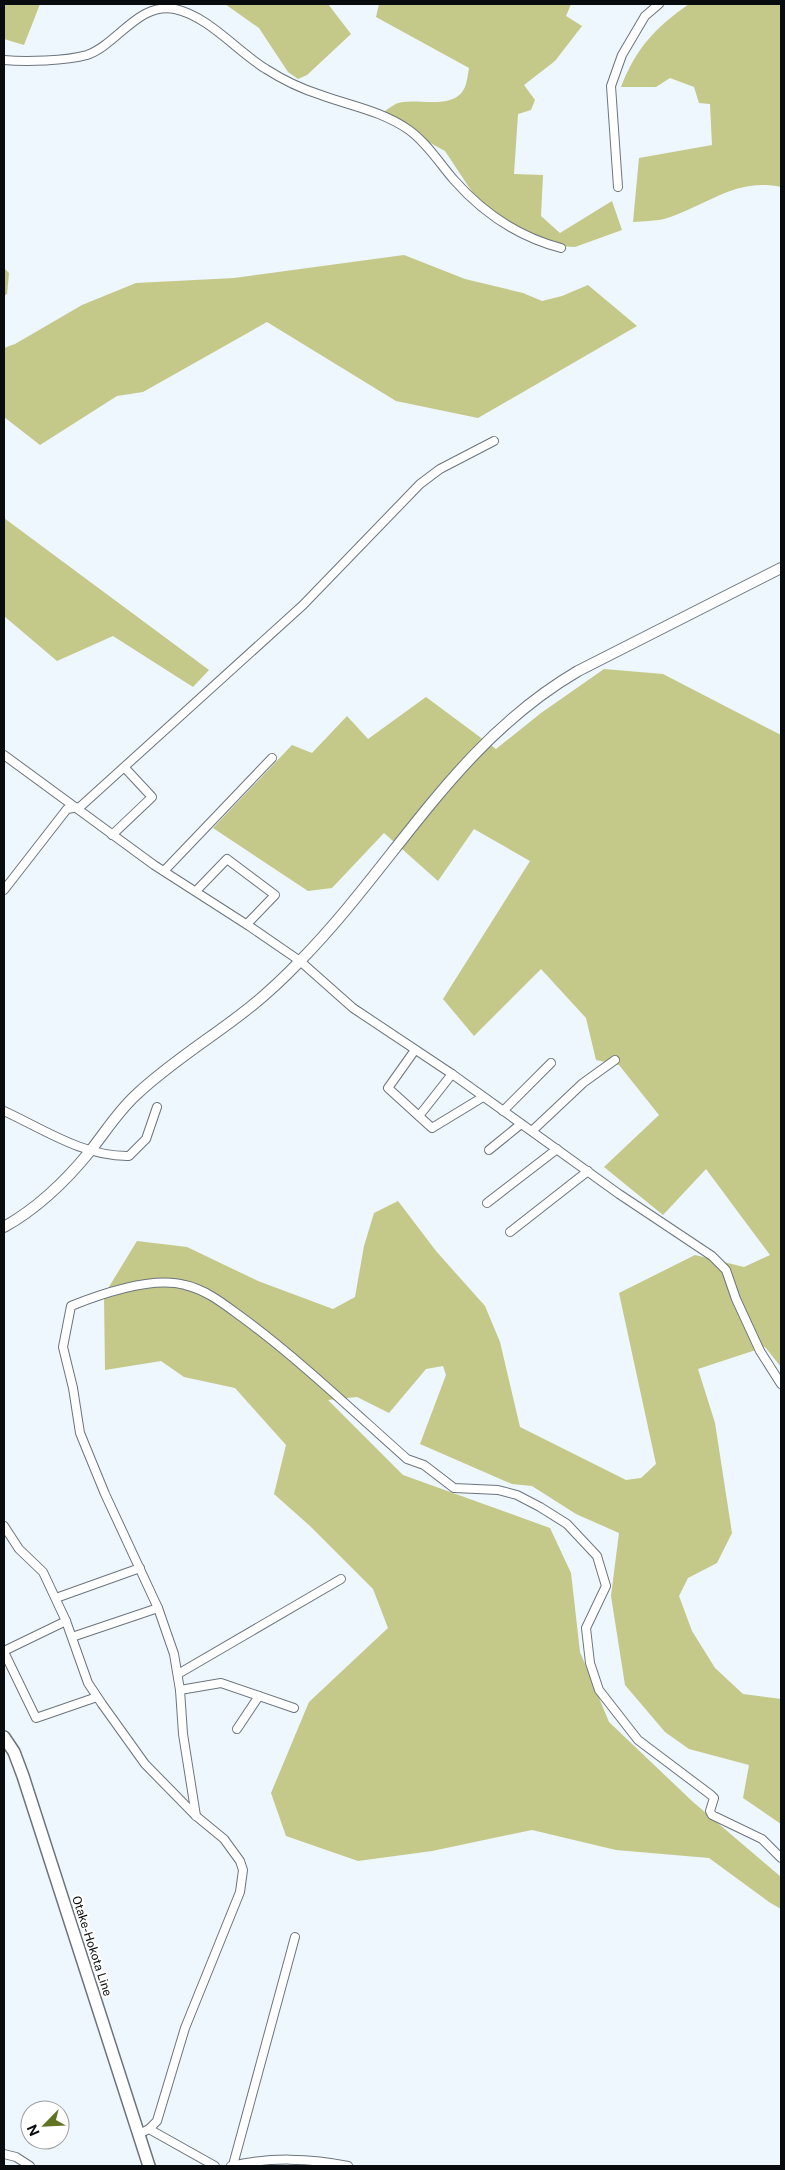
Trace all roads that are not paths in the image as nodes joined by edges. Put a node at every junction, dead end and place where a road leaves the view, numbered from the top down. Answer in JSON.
{"nodes":[{"id":1,"x":659,"y":4,"type":"edge"},
{"id":2,"x":4,"y":60,"type":"edge"},
{"id":3,"x":618,"y":187,"type":"dead end"},
{"id":4,"x":562,"y":248,"type":"dead end"},
{"id":5,"x":494,"y":441,"type":"dead end"},
{"id":6,"x":781,"y":568,"type":"edge"},
{"id":7,"x":4,"y":755,"type":"edge"},
{"id":8,"x":272,"y":758,"type":"dead end"},
{"id":9,"x":125,"y":768,"type":"junction"},
{"id":10,"x":73,"y":806,"type":"junction"},
{"id":11,"x":112,"y":835,"type":"junction"},
{"id":12,"x":164,"y":871,"type":"junction"},
{"id":13,"x":4,"y":890,"type":"edge"},
{"id":14,"x":196,"y":891,"type":"junction"},
{"id":15,"x":247,"y":924,"type":"junction"},
{"id":16,"x":300,"y":962,"type":"junction"},
{"id":17,"x":414,"y":1050,"type":"junction"},
{"id":18,"x":615,"y":1060,"type":"dead end"},
{"id":19,"x":551,"y":1063,"type":"dead end"},
{"id":20,"x":452,"y":1074,"type":"junction"},
{"id":21,"x":483,"y":1096,"type":"junction"},
{"id":22,"x":157,"y":1107,"type":"dead end"},
{"id":23,"x":4,"y":1110,"type":"edge"},
{"id":24,"x":504,"y":1111,"type":"junction"},
{"id":25,"x":419,"y":1116,"type":"junction"},
{"id":26,"x":521,"y":1124,"type":"junction"},
{"id":27,"x":532,"y":1131,"type":"junction"},
{"id":28,"x":557,"y":1149,"type":"junction"},
{"id":29,"x":489,"y":1150,"type":"dead end"},
{"id":30,"x":90,"y":1151,"type":"junction"},
{"id":31,"x":588,"y":1171,"type":"junction"},
{"id":32,"x":487,"y":1203,"type":"dead end"},
{"id":33,"x":4,"y":1227,"type":"edge"},
{"id":34,"x":510,"y":1232,"type":"dead end"},
{"id":35,"x":781,"y":1384,"type":"edge"},
{"id":36,"x":4,"y":1526,"type":"edge"},
{"id":37,"x":140,"y":1568,"type":"junction"},
{"id":38,"x":341,"y":1580,"type":"dead end"},
{"id":39,"x":56,"y":1598,"type":"junction"},
{"id":40,"x":158,"y":1608,"type":"junction"},
{"id":41,"x":66,"y":1621,"type":"junction"},
{"id":42,"x":72,"y":1637,"type":"junction"},
{"id":43,"x":4,"y":1651,"type":"edge"},
{"id":44,"x":178,"y":1674,"type":"junction"},
{"id":45,"x":180,"y":1690,"type":"junction"},
{"id":46,"x":259,"y":1696,"type":"junction"},
{"id":47,"x":97,"y":1697,"type":"junction"},
{"id":48,"x":294,"y":1708,"type":"dead end"},
{"id":49,"x":237,"y":1729,"type":"dead end"},
{"id":50,"x":4,"y":1737,"type":"edge"},
{"id":51,"x":196,"y":1816,"type":"junction"},
{"id":52,"x":781,"y":1858,"type":"edge"},
{"id":53,"x":295,"y":1937,"type":"dead end"},
{"id":54,"x":149,"y":2129,"type":"junction"},
{"id":55,"x":138,"y":2134,"type":"junction"},
{"id":56,"x":4,"y":2154,"type":"edge"},
{"id":57,"x":30,"y":2166,"type":"edge"},
{"id":58,"x":148,"y":2166,"type":"edge"},
{"id":59,"x":215,"y":2166,"type":"edge"},
{"id":60,"x":231,"y":2166,"type":"edge"},
{"id":61,"x":348,"y":2166,"type":"edge"}],
"edges":[{"from":1,"to":3,"type":"street"},
{"from":2,"to":4,"type":"street"},
{"from":5,"to":9,"type":"street"},
{"from":6,"to":16,"type":"street"},
{"from":7,"to":10,"type":"street"},
{"from":8,"to":12,"type":"street"},
{"from":9,"to":10,"type":"street"},
{"from":9,"to":11,"type":"street"},
{"from":10,"to":11,"type":"street"},
{"from":10,"to":13,"type":"street"},
{"from":11,"to":12,"type":"street"},
{"from":12,"to":14,"type":"street"},
{"from":14,"to":15,"type":"street"},
{"from":14,"to":15,"type":"street"},
{"from":15,"to":16,"type":"street"},
{"from":16,"to":17,"type":"street"},
{"from":16,"to":30,"type":"street"},
{"from":17,"to":20,"type":"street"},
{"from":17,"to":25,"type":"street"},
{"from":18,"to":27,"type":"street"},
{"from":19,"to":24,"type":"street"},
{"from":20,"to":21,"type":"street"},
{"from":20,"to":25,"type":"street"},
{"from":21,"to":24,"type":"street"},
{"from":21,"to":25,"type":"street"},
{"from":22,"to":30,"type":"street"},
{"from":23,"to":30,"type":"street"},
{"from":24,"to":26,"type":"street"},
{"from":26,"to":27,"type":"street"},
{"from":26,"to":29,"type":"street"},
{"from":27,"to":28,"type":"street"},
{"from":28,"to":31,"type":"street"},
{"from":28,"to":32,"type":"street"},
{"from":30,"to":33,"type":"street"},
{"from":31,"to":34,"type":"street"},
{"from":31,"to":35,"type":"street"},
{"from":36,"to":39,"type":"street"},
{"from":37,"to":39,"type":"street"},
{"from":37,"to":40,"type":"street"},
{"from":37,"to":52,"type":"street"},
{"from":38,"to":44,"type":"street"},
{"from":39,"to":41,"type":"street"},
{"from":40,"to":42,"type":"street"},
{"from":40,"to":44,"type":"street"},
{"from":41,"to":42,"type":"street"},
{"from":41,"to":43,"type":"street"},
{"from":42,"to":47,"type":"street"},
{"from":43,"to":47,"type":"street"},
{"from":44,"to":45,"type":"street"},
{"from":45,"to":46,"type":"street"},
{"from":45,"to":51,"type":"street"},
{"from":46,"to":48,"type":"street"},
{"from":46,"to":49,"type":"street"},
{"from":47,"to":51,"type":"street"},
{"from":50,"to":55,"type":"main road","name":"Otake-Hokota Line"},
{"from":51,"to":54,"type":"street"},
{"from":53,"to":60,"type":"street"},
{"from":54,"to":55,"type":"street"},
{"from":54,"to":59,"type":"street"},
{"from":55,"to":58,"type":"main road","name":"Otake-Hokota Line"},
{"from":56,"to":57,"type":"street"},
{"from":60,"to":61,"type":"street"}]}
